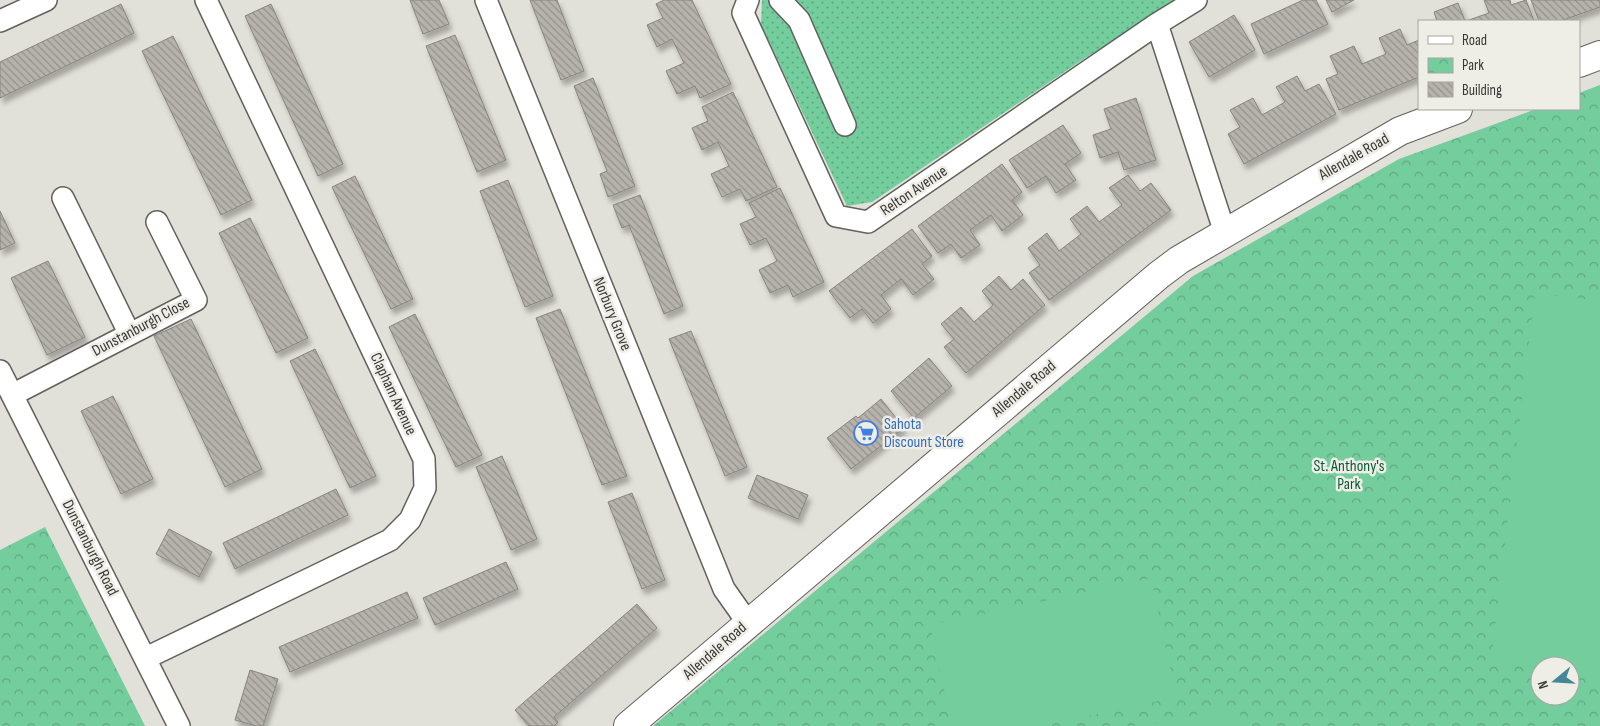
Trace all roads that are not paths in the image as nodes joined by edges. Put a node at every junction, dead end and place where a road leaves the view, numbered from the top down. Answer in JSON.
{"nodes":[{"id":1,"x":46,"y":0,"type":"edge"},
{"id":2,"x":206,"y":0,"type":"edge"},
{"id":3,"x":486,"y":0,"type":"edge"},
{"id":4,"x":748,"y":0,"type":"edge"},
{"id":5,"x":780,"y":0,"type":"edge"},
{"id":6,"x":1196,"y":0,"type":"edge"},
{"id":7,"x":0,"y":21,"type":"edge"},
{"id":8,"x":1157,"y":24,"type":"junction"},
{"id":9,"x":1600,"y":55,"type":"edge"},
{"id":10,"x":1580,"y":63,"type":"edge"},
{"id":11,"x":1455,"y":110,"type":"edge"},
{"id":12,"x":845,"y":126,"type":"dead end"},
{"id":13,"x":63,"y":198,"type":"dead end"},
{"id":14,"x":157,"y":222,"type":"dead end"},
{"id":15,"x":1225,"y":233,"type":"junction"},
{"id":16,"x":129,"y":333,"type":"junction"},
{"id":17,"x":0,"y":371,"type":"edge"},
{"id":18,"x":12,"y":395,"type":"junction"},
{"id":19,"x":748,"y":623,"type":"junction"},
{"id":20,"x":146,"y":658,"type":"junction"},
{"id":21,"x":179,"y":726,"type":"edge"},
{"id":22,"x":628,"y":726,"type":"edge"}],
"edges":[{"from":1,"to":7,"type":"street"},
{"from":2,"to":20,"type":"street","name":"Clapham Avenue"},
{"from":3,"to":19,"type":"street","name":"Norbury Grove"},
{"from":4,"to":8,"type":"street","name":"Relton Avenue"},
{"from":5,"to":12,"type":"street"},
{"from":6,"to":8,"type":"street"},
{"from":8,"to":15,"type":"street"},
{"from":9,"to":10,"type":"main road"},
{"from":11,"to":15,"type":"main road","name":"Allendale Road"},
{"from":13,"to":16,"type":"street"},
{"from":14,"to":16,"type":"street","name":"Dunstanburgh Close"},
{"from":15,"to":19,"type":"main road","name":"Allendale Road"},
{"from":16,"to":18,"type":"street","name":"Dunstanburgh Close"},
{"from":17,"to":18,"type":"street","name":"Dunstanburgh Road"},
{"from":18,"to":20,"type":"street","name":"Dunstanburgh Road"},
{"from":19,"to":22,"type":"main road","name":"Allendale Road"},
{"from":20,"to":21,"type":"street","name":"Dunstanburgh Road"}]}
